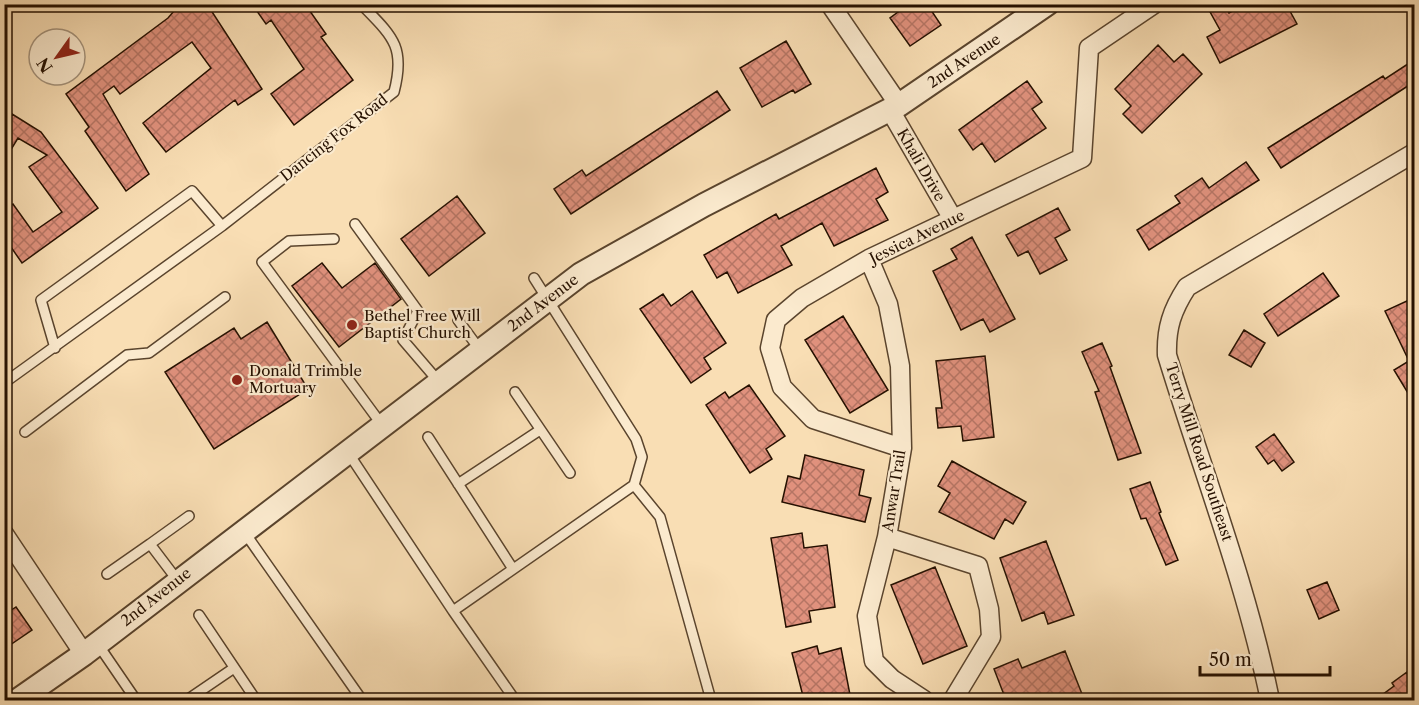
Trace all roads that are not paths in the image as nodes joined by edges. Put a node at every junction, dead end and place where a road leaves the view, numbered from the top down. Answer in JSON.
{"nodes":[{"id":1,"x":361,"y":4,"type":"edge"},
{"id":2,"x":830,"y":4,"type":"edge"},
{"id":3,"x":1047,"y":4,"type":"edge"},
{"id":4,"x":1154,"y":4,"type":"edge"},
{"id":5,"x":894,"y":108,"type":"junction"},
{"id":6,"x":1414,"y":153,"type":"edge"},
{"id":7,"x":953,"y":219,"type":"junction"},
{"id":8,"x":355,"y":224,"type":"dead end"},
{"id":9,"x":222,"y":226,"type":"junction"},
{"id":10,"x":334,"y":239,"type":"dead end"},
{"id":11,"x":869,"y":259,"type":"junction"},
{"id":12,"x":534,"y":278,"type":"dead end"},
{"id":13,"x":225,"y":297,"type":"dead end"},
{"id":14,"x":547,"y":301,"type":"junction"},
{"id":15,"x":458,"y":320,"type":"dead end"},
{"id":16,"x":56,"y":348,"type":"junction"},
{"id":17,"x":480,"y":350,"type":"junction"},
{"id":18,"x":439,"y":382,"type":"junction"},
{"id":19,"x":4,"y":384,"type":"edge"},
{"id":20,"x":515,"y":392,"type":"dead end"},
{"id":21,"x":382,"y":425,"type":"junction"},
{"id":22,"x":540,"y":429,"type":"junction"},
{"id":23,"x":25,"y":432,"type":"dead end"},
{"id":24,"x":428,"y":438,"type":"dead end"},
{"id":25,"x":902,"y":448,"type":"junction"},
{"id":26,"x":347,"y":451,"type":"junction"},
{"id":27,"x":570,"y":473,"type":"dead end"},
{"id":28,"x":458,"y":484,"type":"junction"},
{"id":29,"x":634,"y":485,"type":"junction"},
{"id":30,"x":189,"y":516,"type":"dead end"},
{"id":31,"x":243,"y":531,"type":"junction"},
{"id":32,"x":4,"y":534,"type":"edge"},
{"id":33,"x":887,"y":537,"type":"junction"},
{"id":34,"x":150,"y":544,"type":"junction"},
{"id":35,"x":513,"y":569,"type":"junction"},
{"id":36,"x":107,"y":574,"type":"dead end"},
{"id":37,"x":178,"y":581,"type":"junction"},
{"id":38,"x":453,"y":611,"type":"junction"},
{"id":39,"x":199,"y":615,"type":"dead end"},
{"id":40,"x":91,"y":648,"type":"junction"},
{"id":41,"x":234,"y":668,"type":"junction"},
{"id":42,"x":18,"y":700,"type":"edge"},
{"id":43,"x":136,"y":700,"type":"edge"},
{"id":44,"x":187,"y":700,"type":"edge"},
{"id":45,"x":256,"y":700,"type":"edge"},
{"id":46,"x":362,"y":700,"type":"edge"},
{"id":47,"x":515,"y":700,"type":"edge"},
{"id":48,"x":711,"y":700,"type":"edge"},
{"id":49,"x":924,"y":700,"type":"edge"},
{"id":50,"x":953,"y":700,"type":"edge"},
{"id":51,"x":1270,"y":700,"type":"edge"}],
"edges":[{"from":1,"to":9,"type":"lane","name":"Dancing Fox Road"},
{"from":2,"to":5,"type":"street","name":"Khali Drive"},
{"from":3,"to":5,"type":"street","name":"2nd Avenue"},
{"from":4,"to":7,"type":"street","name":"Jessica Avenue"},
{"from":5,"to":7,"type":"street","name":"Khali Drive"},
{"from":5,"to":14,"type":"street","name":"2nd Avenue"},
{"from":6,"to":51,"type":"street","name":"Terry Mill Road Southeast"},
{"from":7,"to":11,"type":"street","name":"Jessica Avenue"},
{"from":8,"to":18,"type":"lane"},
{"from":9,"to":16,"type":"lane","name":"Dancing Fox Road"},
{"from":9,"to":16,"type":"lane"},
{"from":10,"to":21,"type":"lane"},
{"from":11,"to":25,"type":"street","name":"Anwar Trail"},
{"from":11,"to":25,"type":"street","name":"Jessica Avenue"},
{"from":12,"to":14,"type":"lane"},
{"from":13,"to":23,"type":"lane"},
{"from":14,"to":17,"type":"street","name":"2nd Avenue"},
{"from":14,"to":29,"type":"lane"},
{"from":15,"to":17,"type":"lane"},
{"from":16,"to":19,"type":"lane","name":"Dancing Fox Road"},
{"from":17,"to":18,"type":"street","name":"2nd Avenue"},
{"from":18,"to":21,"type":"street","name":"2nd Avenue"},
{"from":20,"to":22,"type":"lane"},
{"from":21,"to":26,"type":"street","name":"2nd Avenue"},
{"from":22,"to":27,"type":"lane"},
{"from":22,"to":28,"type":"lane"},
{"from":24,"to":28,"type":"lane"},
{"from":25,"to":33,"type":"street","name":"Anwar Trail"},
{"from":26,"to":31,"type":"street","name":"2nd Avenue"},
{"from":26,"to":38,"type":"lane"},
{"from":28,"to":35,"type":"lane"},
{"from":29,"to":35,"type":"lane"},
{"from":29,"to":48,"type":"lane"},
{"from":30,"to":34,"type":"lane"},
{"from":31,"to":37,"type":"street","name":"2nd Avenue"},
{"from":31,"to":46,"type":"lane"},
{"from":32,"to":40,"type":"street"},
{"from":33,"to":49,"type":"street","name":"Anwar Trail"},
{"from":33,"to":50,"type":"street"},
{"from":34,"to":36,"type":"lane"},
{"from":34,"to":37,"type":"lane"},
{"from":35,"to":38,"type":"lane"},
{"from":37,"to":40,"type":"street","name":"2nd Avenue"},
{"from":38,"to":47,"type":"lane"},
{"from":39,"to":41,"type":"lane"},
{"from":40,"to":42,"type":"street","name":"2nd Avenue"},
{"from":40,"to":43,"type":"lane"},
{"from":41,"to":44,"type":"lane"},
{"from":41,"to":45,"type":"lane"}]}
